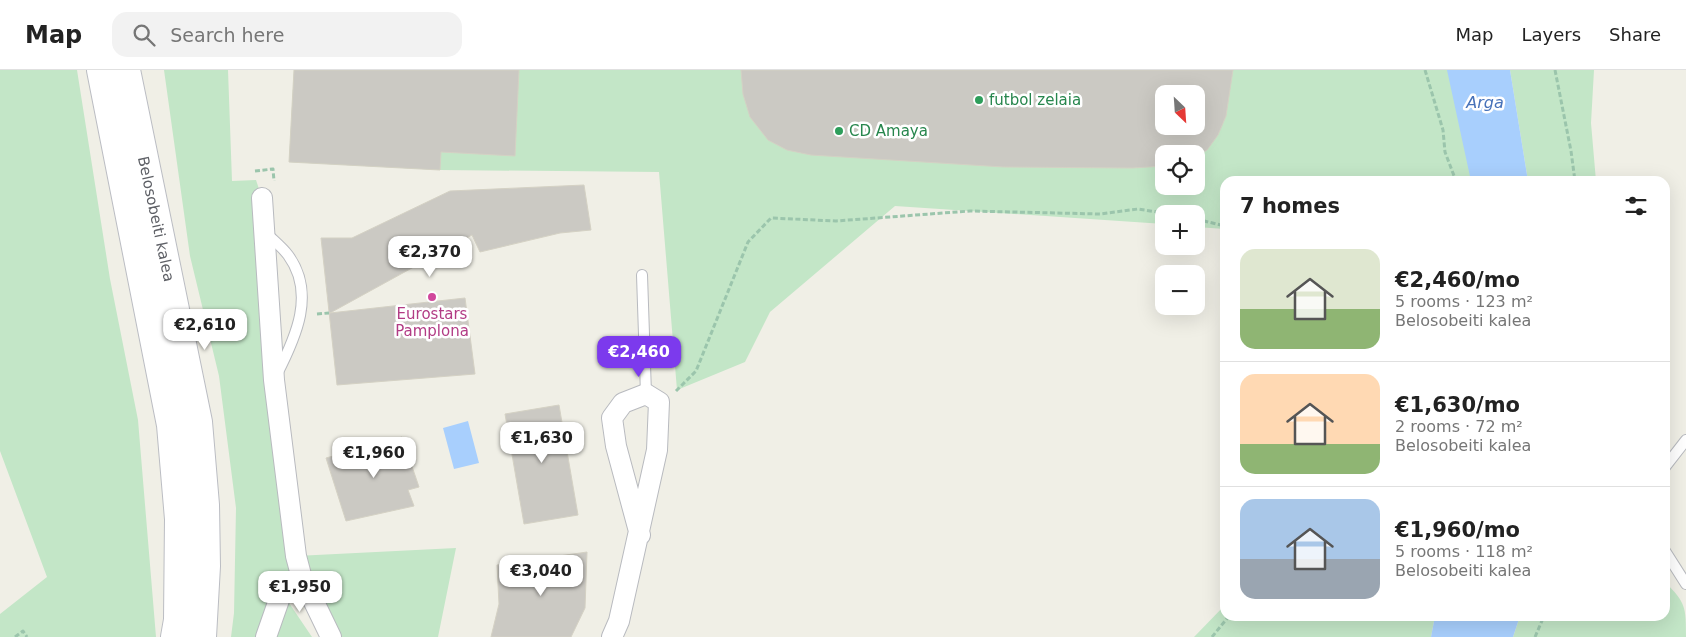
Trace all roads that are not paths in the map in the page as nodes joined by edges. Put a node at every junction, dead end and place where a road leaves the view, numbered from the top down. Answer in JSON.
{"nodes":[{"id":1,"x":101,"y":70,"type":"edge"},
{"id":2,"x":126,"y":70,"type":"edge"},
{"id":3,"x":262,"y":198,"type":"dead end"},
{"id":4,"x":264,"y":231,"type":"junction"},
{"id":5,"x":642,"y":275,"type":"dead end"},
{"id":6,"x":274,"y":380,"type":"junction"},
{"id":7,"x":653,"y":398,"type":"junction"},
{"id":8,"x":1686,"y":440,"type":"edge"},
{"id":9,"x":1670,"y":461,"type":"edge"},
{"id":10,"x":640,"y":535,"type":"junction"},
{"id":11,"x":1670,"y":559,"type":"edge"},
{"id":12,"x":301,"y":575,"type":"junction"},
{"id":13,"x":1686,"y":584,"type":"edge"},
{"id":14,"x":175,"y":637,"type":"edge"},
{"id":15,"x":202,"y":637,"type":"edge"},
{"id":16,"x":266,"y":637,"type":"edge"},
{"id":17,"x":278,"y":637,"type":"edge"},
{"id":18,"x":331,"y":637,"type":"edge"},
{"id":19,"x":612,"y":637,"type":"edge"}],
"edges":[{"from":1,"to":14,"type":"main road","name":"Belosobeiti kalea"},
{"from":2,"to":15,"type":"main road","name":"Belosobeiti kalea"},
{"from":3,"to":4,"type":"street"},
{"from":4,"to":6,"type":"street"},
{"from":4,"to":6,"type":"lane"},
{"from":5,"to":7,"type":"lane"},
{"from":6,"to":12,"type":"street"},
{"from":7,"to":10,"type":"street"},
{"from":7,"to":10,"type":"street"},
{"from":8,"to":9,"type":"lane"},
{"from":10,"to":19,"type":"street"},
{"from":11,"to":13,"type":"lane"},
{"from":12,"to":16,"type":"street"},
{"from":12,"to":17,"type":"street"},
{"from":12,"to":18,"type":"street"}]}
